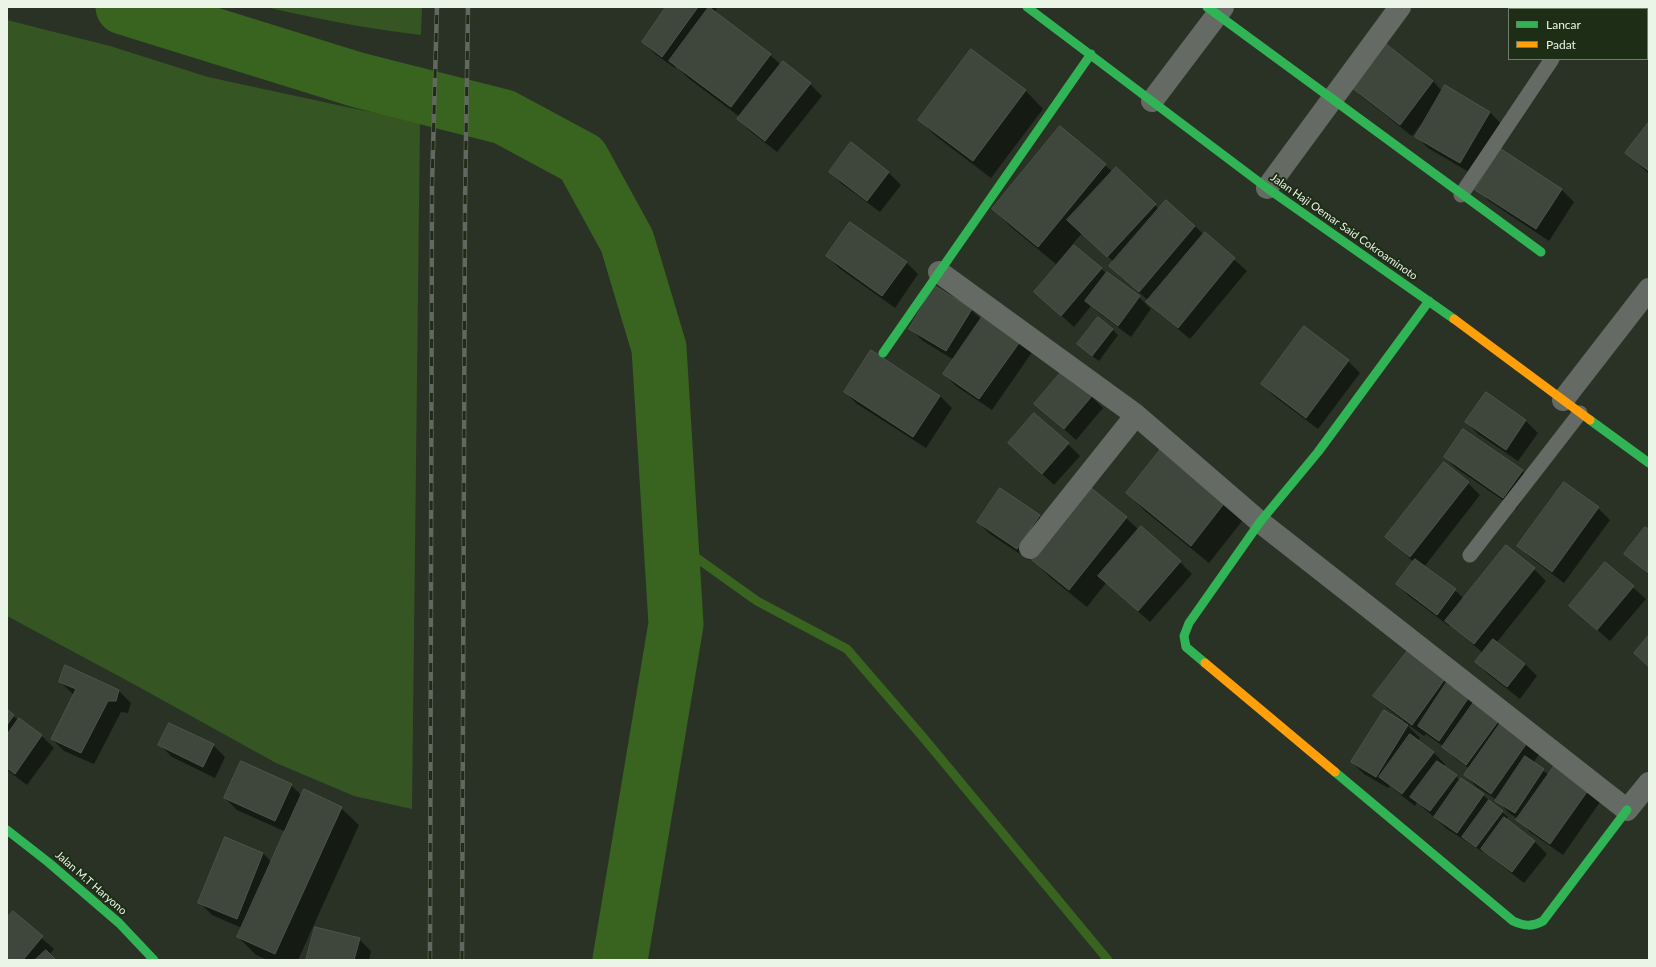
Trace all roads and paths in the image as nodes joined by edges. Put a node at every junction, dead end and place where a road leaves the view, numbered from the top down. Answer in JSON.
{"nodes":[{"id":1,"x":1028,"y":7,"type":"edge"},
{"id":2,"x":1400,"y":7,"type":"edge"},
{"id":3,"x":1216,"y":10,"type":"edge"},
{"id":4,"x":1091,"y":54,"type":"junction"},
{"id":5,"x":1551,"y":60,"type":"edge"},
{"id":6,"x":1332,"y":100,"type":"junction"},
{"id":7,"x":1152,"y":101,"type":"junction"},
{"id":8,"x":1267,"y":188,"type":"junction"},
{"id":9,"x":1461,"y":195,"type":"junction"},
{"id":10,"x":1541,"y":252,"type":"dead end"},
{"id":11,"x":939,"y":272,"type":"junction"},
{"id":12,"x":1649,"y":289,"type":"edge"},
{"id":13,"x":1429,"y":301,"type":"junction"},
{"id":14,"x":883,"y":353,"type":"dead end"},
{"id":15,"x":1563,"y":400,"type":"junction"},
{"id":16,"x":1580,"y":413,"type":"junction"},
{"id":17,"x":1136,"y":415,"type":"junction"},
{"id":18,"x":1649,"y":464,"type":"edge"},
{"id":19,"x":1260,"y":522,"type":"junction"},
{"id":20,"x":1030,"y":548,"type":"dead end"},
{"id":21,"x":1470,"y":555,"type":"dead end"},
{"id":22,"x":1649,"y":783,"type":"edge"},
{"id":23,"x":1627,"y":810,"type":"junction"},
{"id":24,"x":7,"y":830,"type":"edge"},
{"id":25,"x":154,"y":960,"type":"edge"}],
"edges":[{"from":1,"to":4,"type":"main road","name":"Jalan Haji Oemar Said Cokroaminoto"},
{"from":2,"to":6,"type":"street"},
{"from":3,"to":6,"type":"main road"},
{"from":3,"to":7,"type":"street"},
{"from":4,"to":7,"type":"main road","name":"Jalan Haji Oemar Said Cokroaminoto"},
{"from":4,"to":11,"type":"main road"},
{"from":5,"to":9,"type":"lane"},
{"from":6,"to":8,"type":"street"},
{"from":6,"to":9,"type":"main road"},
{"from":7,"to":8,"type":"main road","name":"Jalan Haji Oemar Said Cokroaminoto"},
{"from":8,"to":13,"type":"main road","name":"Jalan Haji Oemar Said Cokroaminoto"},
{"from":9,"to":10,"type":"main road"},
{"from":11,"to":14,"type":"main road"},
{"from":11,"to":17,"type":"street"},
{"from":12,"to":15,"type":"street"},
{"from":13,"to":15,"type":"main road","name":"Jalan Haji Oemar Said Cokroaminoto"},
{"from":13,"to":19,"type":"main road"},
{"from":15,"to":16,"type":"main road","name":"Jalan Haji Oemar Said Cokroaminoto"},
{"from":16,"to":18,"type":"main road","name":"Jalan Haji Oemar Said Cokroaminoto"},
{"from":16,"to":21,"type":"lane"},
{"from":17,"to":19,"type":"street"},
{"from":17,"to":20,"type":"street"},
{"from":19,"to":23,"type":"street"},
{"from":19,"to":23,"type":"main road"},
{"from":22,"to":23,"type":"street"},
{"from":24,"to":25,"type":"main road","name":"Jalan M.T Haryono"}]}
